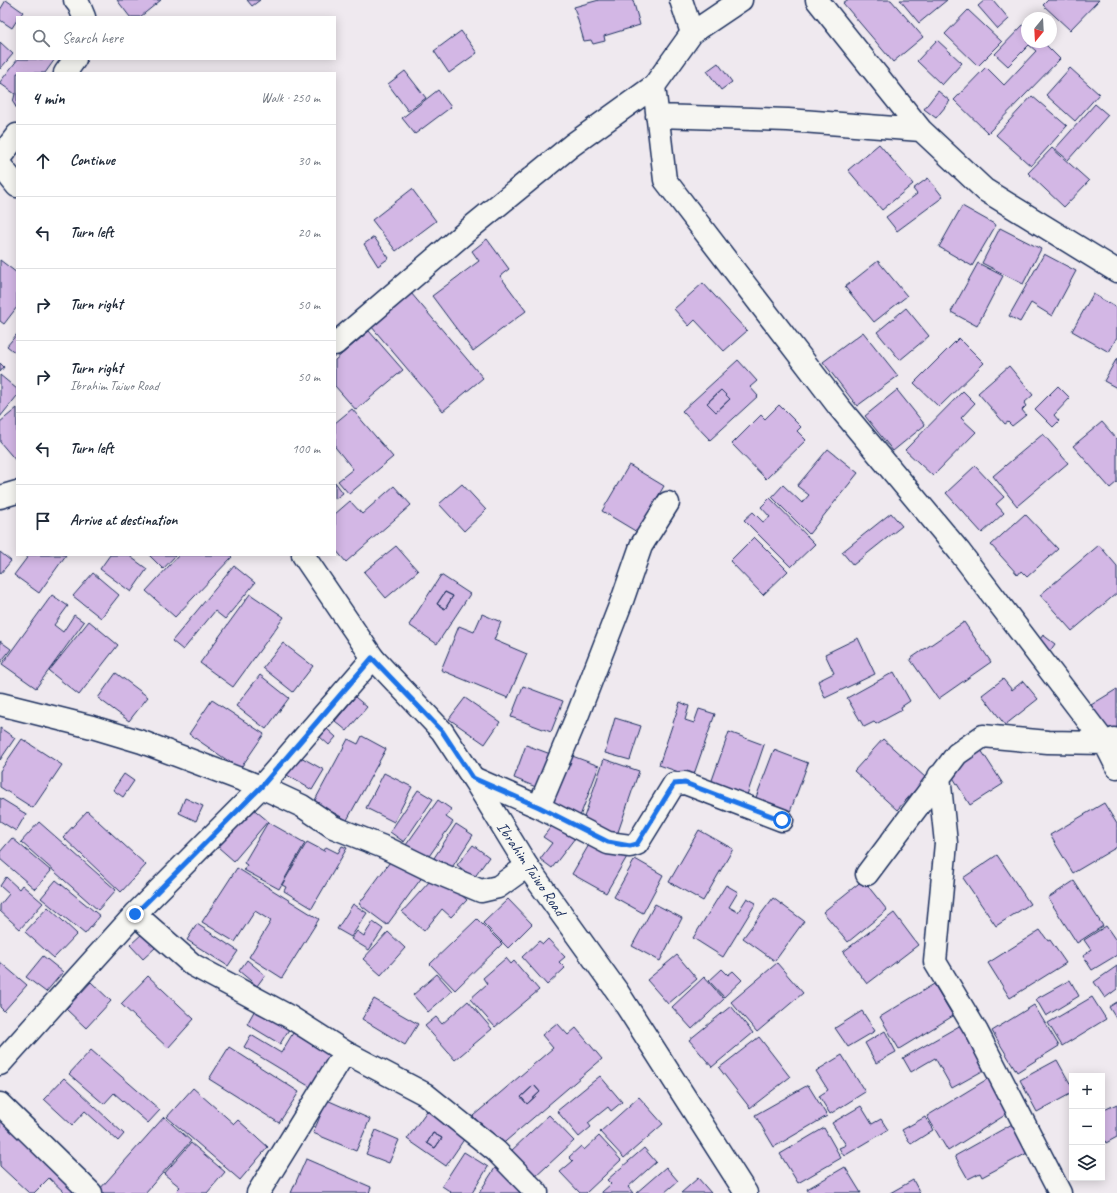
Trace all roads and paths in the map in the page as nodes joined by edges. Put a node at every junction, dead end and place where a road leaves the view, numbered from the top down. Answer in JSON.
{"nodes":[{"id":1,"x":75,"y":0,"type":"edge"},
{"id":2,"x":681,"y":0,"type":"edge"},
{"id":3,"x":741,"y":0,"type":"edge"},
{"id":4,"x":817,"y":0,"type":"edge"},
{"id":5,"x":83,"y":16,"type":"edge"},
{"id":6,"x":692,"y":33,"type":"junction"},
{"id":7,"x":74,"y":60,"type":"edge"},
{"id":8,"x":66,"y":72,"type":"edge"},
{"id":9,"x":654,"y":86,"type":"junction"},
{"id":10,"x":657,"y":116,"type":"junction"},
{"id":11,"x":921,"y":130,"type":"junction"},
{"id":12,"x":16,"y":136,"type":"edge"},
{"id":13,"x":0,"y":157,"type":"edge"},
{"id":14,"x":0,"y":164,"type":"edge"},
{"id":15,"x":16,"y":185,"type":"edge"},
{"id":16,"x":1117,"y":271,"type":"edge"},
{"id":17,"x":336,"y":343,"type":"edge"},
{"id":18,"x":16,"y":492,"type":"edge"},
{"id":19,"x":0,"y":497,"type":"edge"},
{"id":20,"x":668,"y":503,"type":"dead end"},
{"id":21,"x":304,"y":556,"type":"edge"},
{"id":22,"x":372,"y":658,"type":"junction"},
{"id":23,"x":0,"y":704,"type":"edge"},
{"id":24,"x":1111,"y":740,"type":"edge"},
{"id":25,"x":1117,"y":767,"type":"edge"},
{"id":26,"x":939,"y":776,"type":"junction"},
{"id":27,"x":473,"y":778,"type":"junction"},
{"id":28,"x":261,"y":787,"type":"junction"},
{"id":29,"x":539,"y":807,"type":"junction"},
{"id":30,"x":782,"y":820,"type":"dead end"},
{"id":31,"x":527,"y":866,"type":"junction"},
{"id":32,"x":867,"y":874,"type":"dead end"},
{"id":33,"x":135,"y":914,"type":"junction"},
{"id":34,"x":345,"y":1052,"type":"junction"},
{"id":35,"x":0,"y":1064,"type":"edge"},
{"id":36,"x":0,"y":1104,"type":"edge"},
{"id":37,"x":91,"y":1193,"type":"edge"},
{"id":38,"x":258,"y":1193,"type":"edge"},
{"id":39,"x":537,"y":1193,"type":"edge"},
{"id":40,"x":746,"y":1193,"type":"edge"},
{"id":41,"x":1060,"y":1193,"type":"edge"}],
"edges":[{"from":1,"to":5,"type":"street"},
{"from":2,"to":6,"type":"street"},
{"from":3,"to":6,"type":"street"},
{"from":4,"to":11,"type":"street"},
{"from":6,"to":9,"type":"street"},
{"from":7,"to":8,"type":"street"},
{"from":9,"to":10,"type":"street"},
{"from":9,"to":17,"type":"street"},
{"from":10,"to":11,"type":"street"},
{"from":10,"to":24,"type":"street"},
{"from":11,"to":16,"type":"street"},
{"from":12,"to":13,"type":"street"},
{"from":14,"to":15,"type":"street"},
{"from":18,"to":19,"type":"street"},
{"from":20,"to":29,"type":"street"},
{"from":21,"to":22,"type":"street","name":"Ibrahim Taiwo Road"},
{"from":22,"to":27,"type":"street","name":"Ibrahim Taiwo Road"},
{"from":22,"to":28,"type":"street"},
{"from":23,"to":28,"type":"street"},
{"from":24,"to":25,"type":"street"},
{"from":24,"to":26,"type":"street"},
{"from":26,"to":32,"type":"street"},
{"from":26,"to":41,"type":"street"},
{"from":27,"to":29,"type":"street"},
{"from":27,"to":31,"type":"street","name":"Ibrahim Taiwo Road"},
{"from":28,"to":31,"type":"street"},
{"from":28,"to":33,"type":"street"},
{"from":29,"to":30,"type":"street"},
{"from":31,"to":40,"type":"street","name":"Ibrahim Taiwo Road"},
{"from":33,"to":34,"type":"street"},
{"from":33,"to":35,"type":"street"},
{"from":34,"to":38,"type":"street"},
{"from":34,"to":39,"type":"street"},
{"from":36,"to":37,"type":"street"}]}
